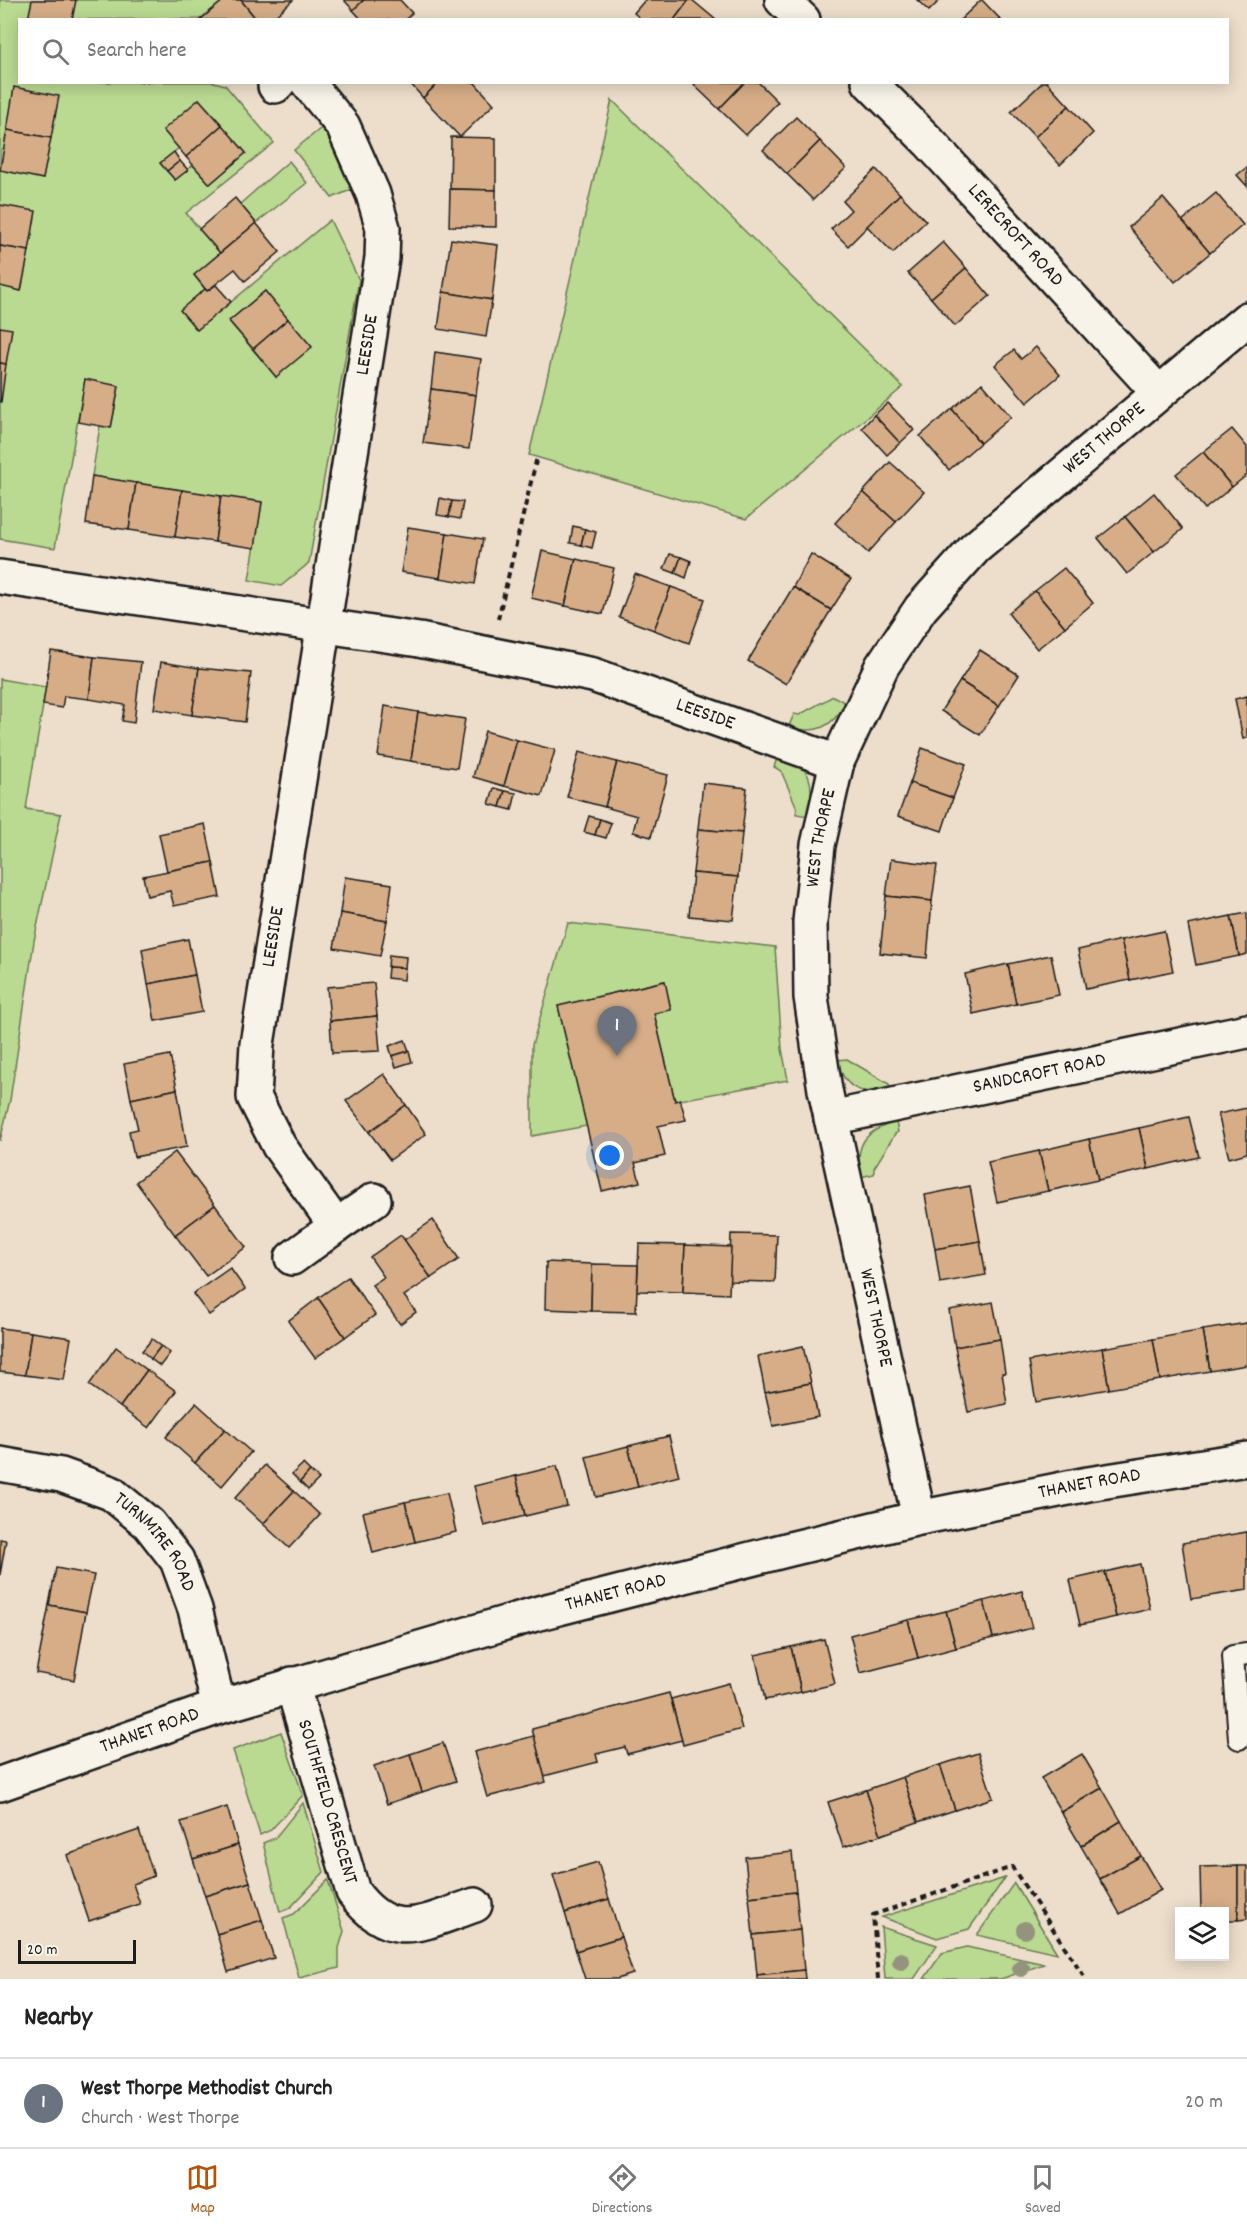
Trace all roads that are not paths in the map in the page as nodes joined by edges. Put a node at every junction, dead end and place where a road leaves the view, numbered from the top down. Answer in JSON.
{"nodes":[{"id":1,"x":782,"y":0,"type":"edge"},
{"id":2,"x":801,"y":18,"type":"edge"},
{"id":3,"x":309,"y":84,"type":"edge"},
{"id":4,"x":871,"y":84,"type":"edge"},
{"id":5,"x":1247,"y":319,"type":"edge"},
{"id":6,"x":1158,"y":392,"type":"junction"},
{"id":7,"x":0,"y":577,"type":"edge"},
{"id":8,"x":325,"y":626,"type":"junction"},
{"id":9,"x":837,"y":762,"type":"junction"},
{"id":10,"x":1247,"y":1031,"type":"edge"},
{"id":11,"x":831,"y":1118,"type":"junction"},
{"id":12,"x":374,"y":1200,"type":"dead end"},
{"id":13,"x":336,"y":1226,"type":"junction"},
{"id":14,"x":292,"y":1258,"type":"dead end"},
{"id":15,"x":1247,"y":1459,"type":"edge"},
{"id":16,"x":0,"y":1464,"type":"edge"},
{"id":17,"x":919,"y":1518,"type":"junction"},
{"id":18,"x":1247,"y":1654,"type":"edge"},
{"id":19,"x":292,"y":1684,"type":"junction"},
{"id":20,"x":219,"y":1707,"type":"junction"},
{"id":21,"x":1239,"y":1739,"type":"dead end"},
{"id":22,"x":0,"y":1784,"type":"edge"},
{"id":23,"x":475,"y":1905,"type":"dead end"}],
"edges":[{"from":1,"to":2,"type":"street"},
{"from":3,"to":8,"type":"street","name":"LEESIDE"},
{"from":4,"to":6,"type":"street","name":"LERECROFT ROAD"},
{"from":5,"to":6,"type":"street","name":"WEST THORPE"},
{"from":6,"to":9,"type":"street","name":"WEST THORPE"},
{"from":7,"to":8,"type":"street","name":"LEESIDE"},
{"from":8,"to":9,"type":"street","name":"LEESIDE"},
{"from":8,"to":13,"type":"street","name":"LEESIDE"},
{"from":9,"to":11,"type":"street","name":"WEST THORPE"},
{"from":10,"to":11,"type":"street","name":"SANDCROFT ROAD"},
{"from":11,"to":17,"type":"street","name":"WEST THORPE"},
{"from":12,"to":13,"type":"street"},
{"from":13,"to":14,"type":"street"},
{"from":15,"to":17,"type":"street","name":"THANET ROAD"},
{"from":16,"to":20,"type":"street","name":"TURNMIRE ROAD"},
{"from":17,"to":19,"type":"street","name":"THANET ROAD"},
{"from":18,"to":21,"type":"lane"},
{"from":19,"to":20,"type":"street","name":"THANET ROAD"},
{"from":19,"to":23,"type":"street","name":"SOUTHFIELD CRESCENT"},
{"from":20,"to":22,"type":"street","name":"THANET ROAD"}]}
